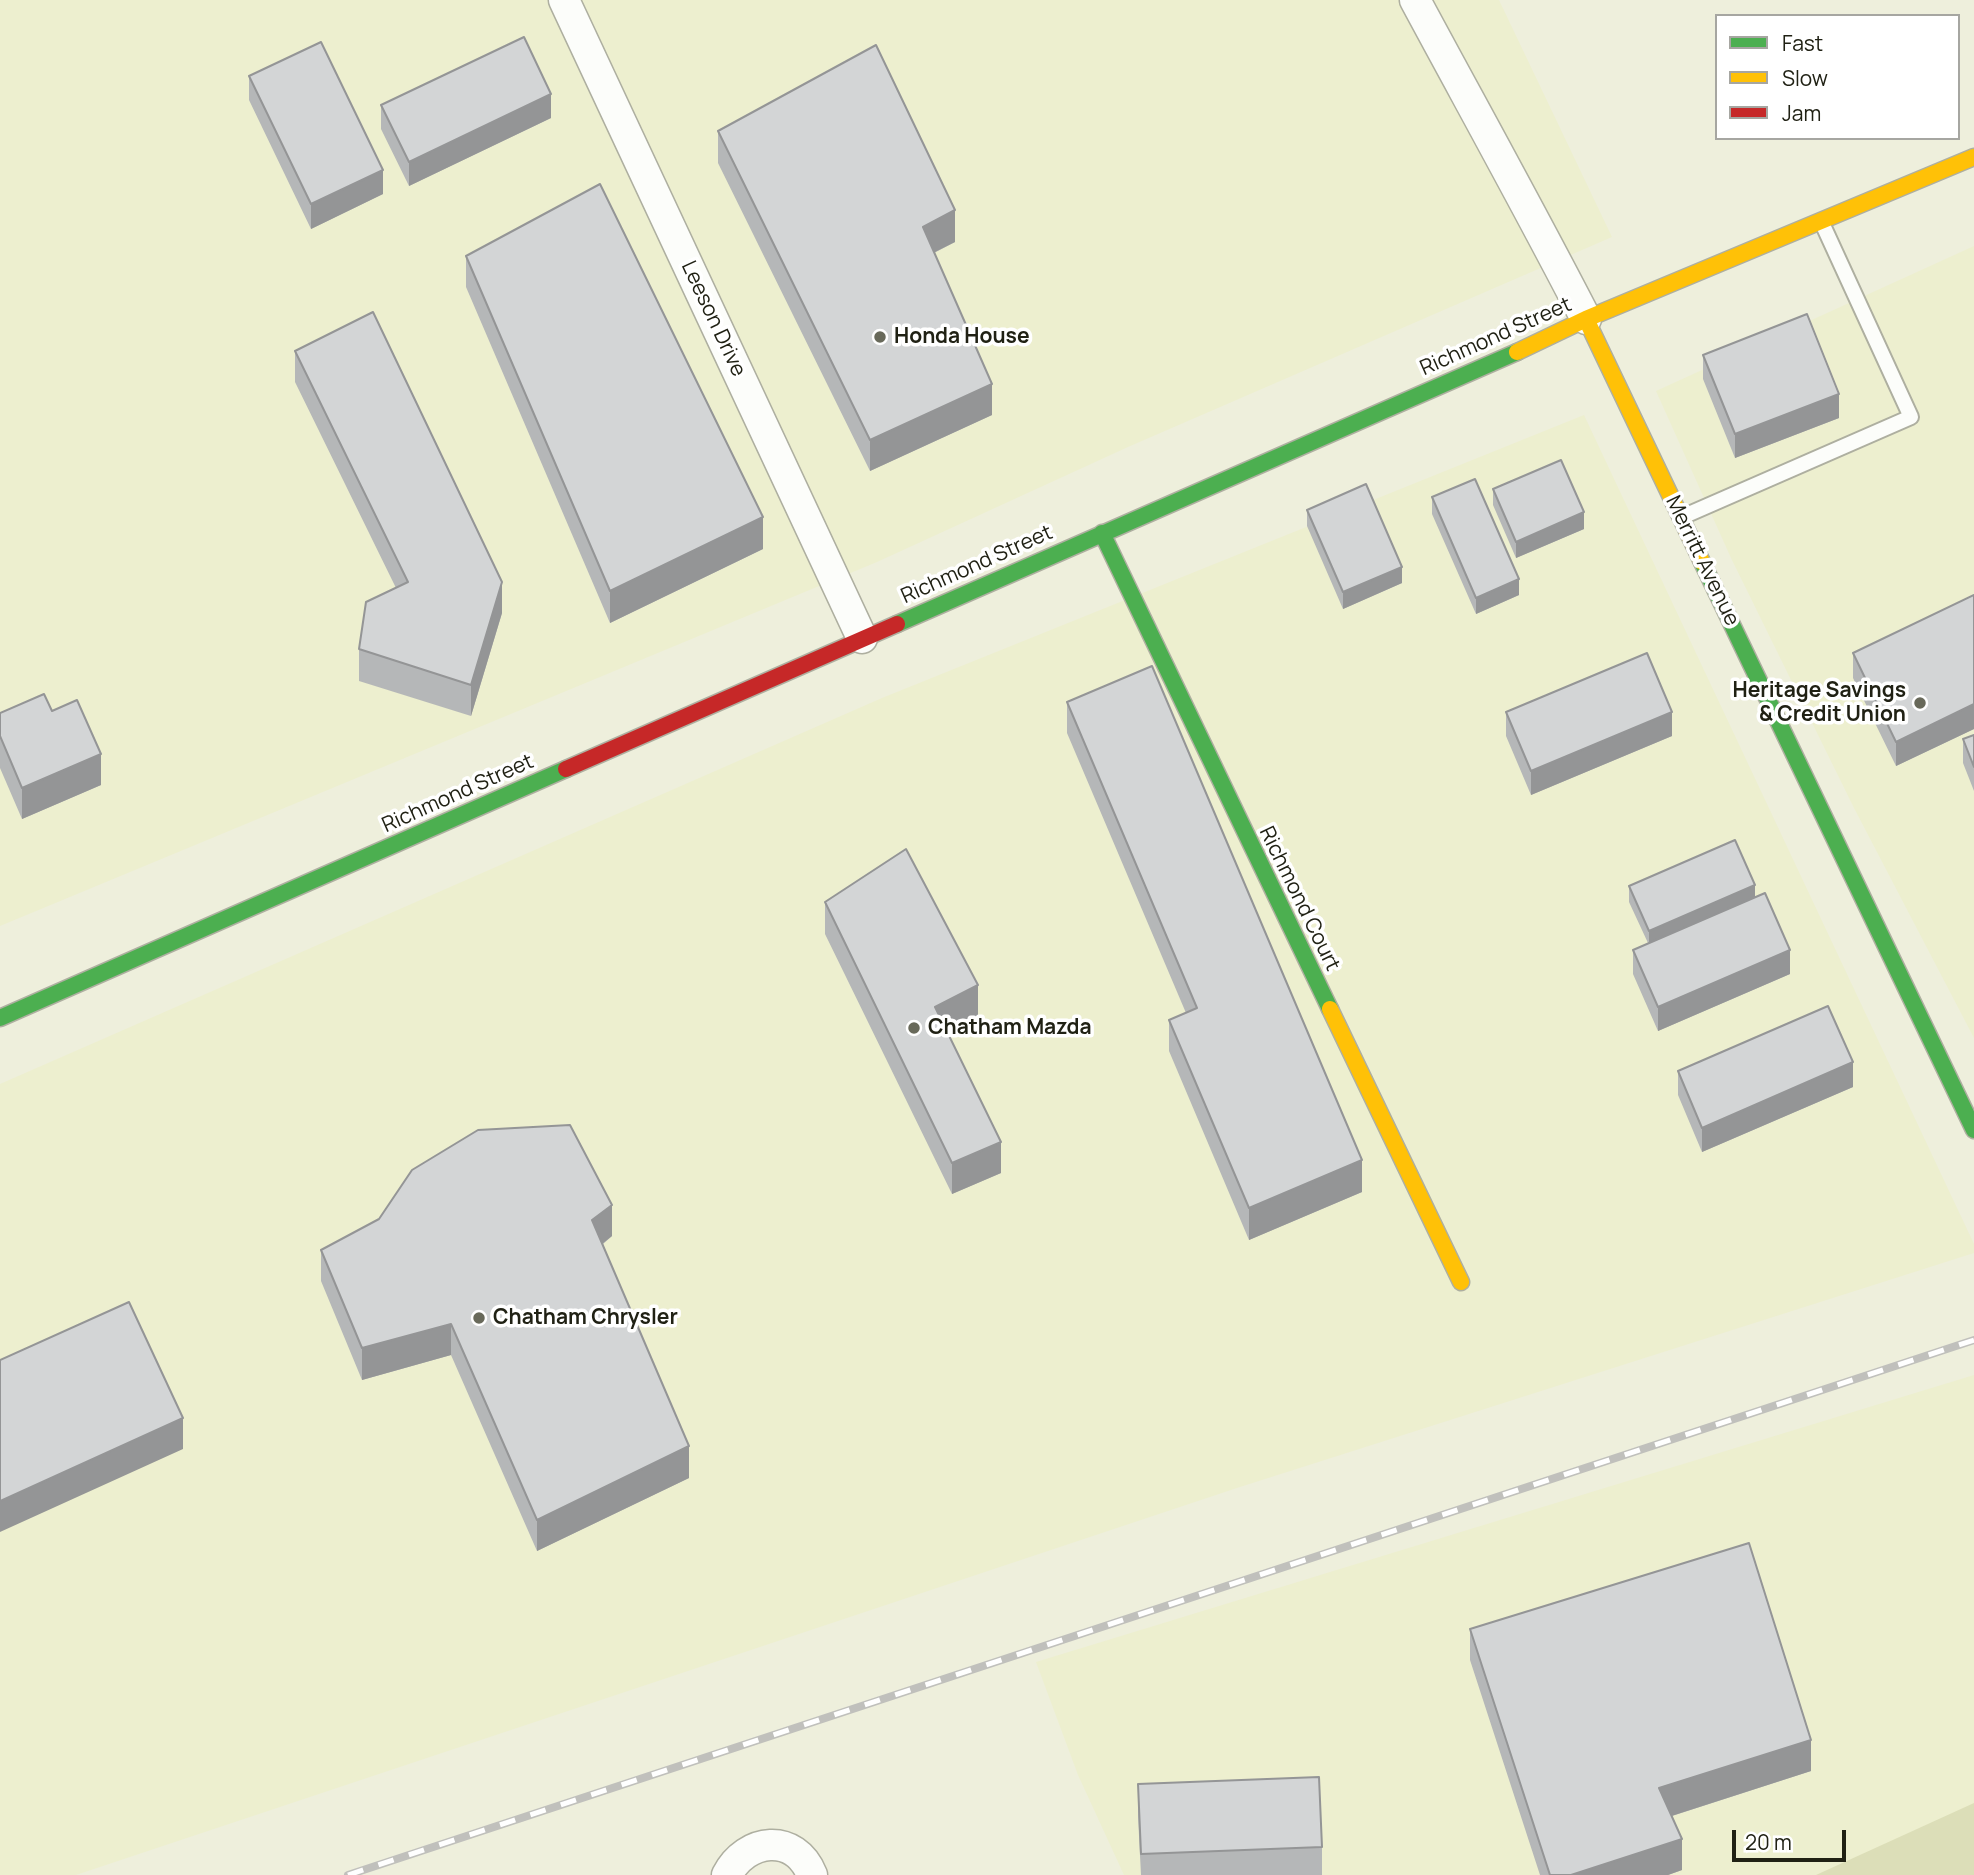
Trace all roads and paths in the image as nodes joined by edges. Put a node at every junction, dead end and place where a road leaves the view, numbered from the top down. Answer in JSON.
{"nodes":[{"id":1,"x":564,"y":0,"type":"edge"},
{"id":2,"x":1415,"y":0,"type":"edge"},
{"id":3,"x":1974,"y":157,"type":"edge"},
{"id":4,"x":1821,"y":221,"type":"junction"},
{"id":5,"x":1586,"y":319,"type":"junction"},
{"id":6,"x":1681,"y":517,"type":"junction"},
{"id":7,"x":1102,"y":533,"type":"junction"},
{"id":8,"x":862,"y":638,"type":"junction"},
{"id":9,"x":0,"y":1018,"type":"edge"},
{"id":10,"x":1974,"y":1130,"type":"edge"},
{"id":11,"x":1461,"y":1282,"type":"dead end"},
{"id":12,"x":727,"y":1875,"type":"edge"},
{"id":13,"x":812,"y":1875,"type":"edge"}],
"edges":[{"from":1,"to":8,"type":"street","name":"Leeson Drive"},
{"from":2,"to":5,"type":"street","name":"Merritt Avenue"},
{"from":3,"to":4,"type":"main road","name":"Richmond Street"},
{"from":4,"to":5,"type":"main road","name":"Richmond Street"},
{"from":4,"to":6,"type":"lane"},
{"from":5,"to":6,"type":"main road","name":"Merritt Avenue"},
{"from":5,"to":7,"type":"main road","name":"Richmond Street"},
{"from":6,"to":10,"type":"main road","name":"Merritt Avenue"},
{"from":7,"to":8,"type":"main road","name":"Richmond Street"},
{"from":7,"to":11,"type":"main road","name":"Richmond Court"},
{"from":8,"to":9,"type":"main road","name":"Richmond Street"},
{"from":12,"to":13,"type":"street"}]}
